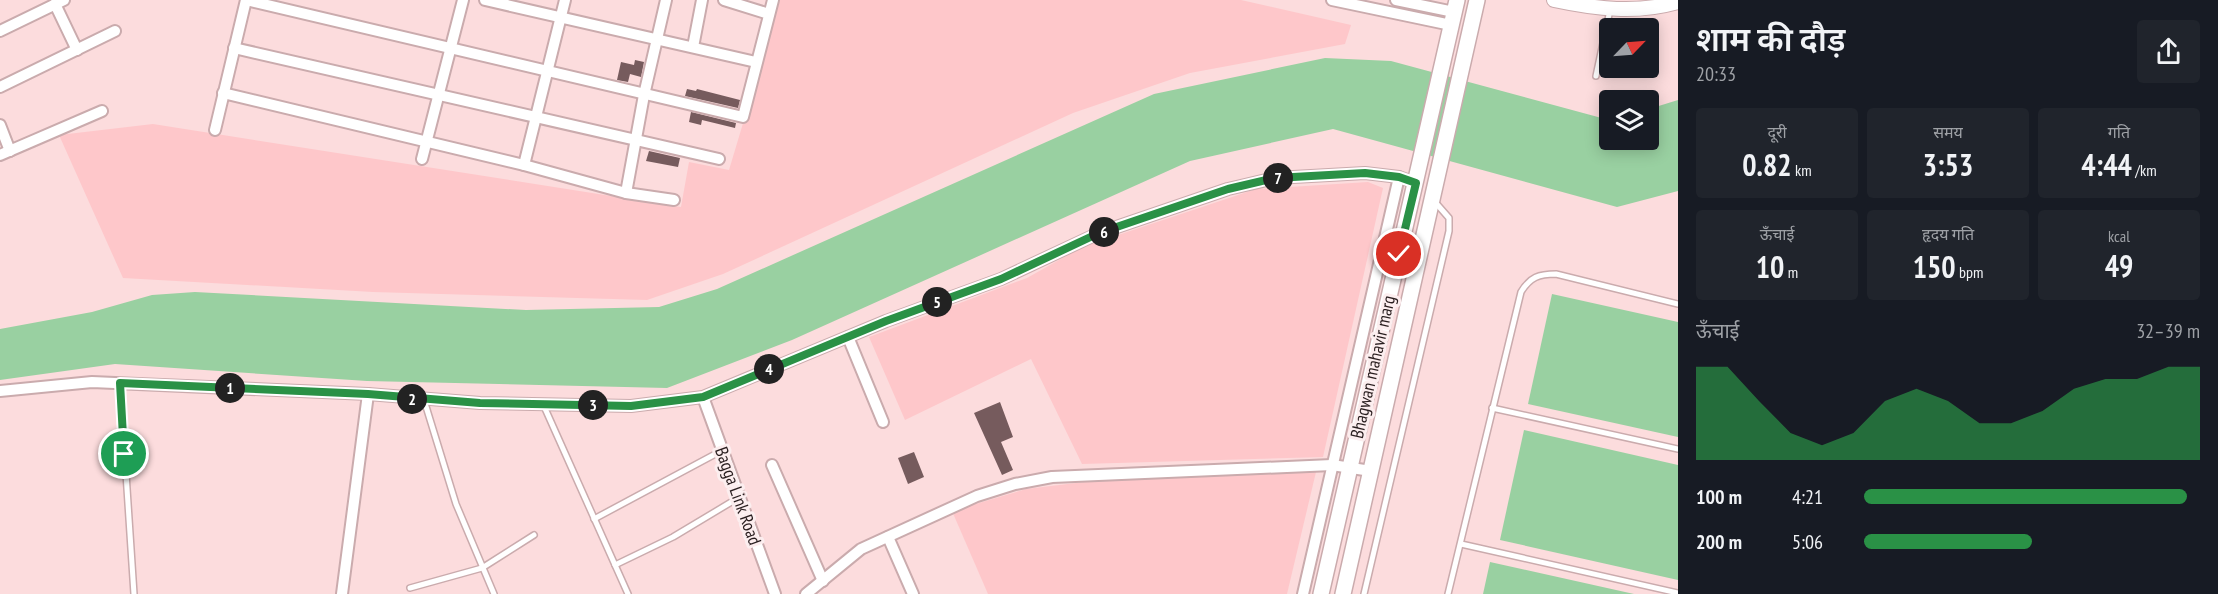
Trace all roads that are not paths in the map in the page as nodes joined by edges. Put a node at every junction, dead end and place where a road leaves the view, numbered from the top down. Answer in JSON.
{"nodes":[{"id":1,"x":246,"y":0,"type":"edge"},
{"id":2,"x":463,"y":0,"type":"edge"},
{"id":3,"x":485,"y":0,"type":"edge"},
{"id":4,"x":565,"y":0,"type":"edge"},
{"id":5,"x":666,"y":0,"type":"edge"},
{"id":6,"x":702,"y":0,"type":"edge"},
{"id":7,"x":724,"y":0,"type":"edge"},
{"id":8,"x":773,"y":0,"type":"edge"},
{"id":9,"x":1333,"y":0,"type":"edge"},
{"id":10,"x":1396,"y":0,"type":"edge"},
{"id":11,"x":1477,"y":0,"type":"edge"},
{"id":12,"x":1554,"y":0,"type":"edge"},
{"id":13,"x":1678,"y":2,"type":"edge"},
{"id":14,"x":54,"y":3,"type":"edge"},
{"id":15,"x":1611,"y":8,"type":"junction"},
{"id":16,"x":1454,"y":12,"type":"edge"},
{"id":17,"x":769,"y":14,"type":"junction"},
{"id":18,"x":561,"y":17,"type":"junction"},
{"id":19,"x":0,"y":31,"type":"edge"},
{"id":20,"x":115,"y":31,"type":"dead end"},
{"id":21,"x":657,"y":39,"type":"junction"},
{"id":22,"x":693,"y":47,"type":"junction"},
{"id":23,"x":234,"y":48,"type":"junction"},
{"id":24,"x":451,"y":49,"type":"junction"},
{"id":25,"x":77,"y":50,"type":"junction"},
{"id":26,"x":756,"y":62,"type":"junction"},
{"id":27,"x":547,"y":71,"type":"junction"},
{"id":28,"x":1596,"y":76,"type":"dead end"},
{"id":29,"x":0,"y":87,"type":"edge"},
{"id":30,"x":223,"y":93,"type":"junction"},
{"id":31,"x":440,"y":95,"type":"junction"},
{"id":32,"x":644,"y":95,"type":"junction"},
{"id":33,"x":102,"y":111,"type":"dead end"},
{"id":34,"x":536,"y":116,"type":"junction"},
{"id":35,"x":0,"y":126,"type":"edge"},
{"id":36,"x":214,"y":130,"type":"dead end"},
{"id":37,"x":635,"y":139,"type":"junction"},
{"id":38,"x":427,"y":143,"type":"junction"},
{"id":39,"x":5,"y":153,"type":"edge"},
{"id":40,"x":422,"y":159,"type":"dead end"},
{"id":41,"x":719,"y":159,"type":"dead end"},
{"id":42,"x":524,"y":165,"type":"junction"},
{"id":43,"x":1399,"y":177,"type":"junction"},
{"id":44,"x":1416,"y":183,"type":"junction"},
{"id":45,"x":626,"y":193,"type":"junction"},
{"id":46,"x":1431,"y":198,"type":"junction"},
{"id":47,"x":674,"y":200,"type":"dead end"},
{"id":48,"x":1678,"y":304,"type":"edge"},
{"id":49,"x":848,"y":337,"type":"junction"},
{"id":50,"x":120,"y":383,"type":"junction"},
{"id":51,"x":0,"y":391,"type":"edge"},
{"id":52,"x":368,"y":394,"type":"junction"},
{"id":53,"x":703,"y":397,"type":"junction"},
{"id":54,"x":424,"y":400,"type":"junction"},
{"id":55,"x":543,"y":404,"type":"junction"},
{"id":56,"x":1492,"y":408,"type":"junction"},
{"id":57,"x":883,"y":422,"type":"dead end"},
{"id":58,"x":1678,"y":449,"type":"edge"},
{"id":59,"x":721,"y":451,"type":"junction"},
{"id":60,"x":772,"y":465,"type":"dead end"},
{"id":61,"x":1332,"y":465,"type":"junction"},
{"id":62,"x":1350,"y":466,"type":"junction"},
{"id":63,"x":1371,"y":471,"type":"junction"},
{"id":64,"x":738,"y":498,"type":"junction"},
{"id":65,"x":594,"y":519,"type":"junction"},
{"id":66,"x":534,"y":535,"type":"dead end"},
{"id":67,"x":888,"y":537,"type":"junction"},
{"id":68,"x":1461,"y":544,"type":"junction"},
{"id":69,"x":615,"y":565,"type":"junction"},
{"id":70,"x":482,"y":568,"type":"junction"},
{"id":71,"x":823,"y":580,"type":"junction"},
{"id":72,"x":410,"y":588,"type":"dead end"},
{"id":73,"x":1678,"y":593,"type":"edge"},
{"id":74,"x":134,"y":594,"type":"edge"},
{"id":75,"x":342,"y":594,"type":"edge"},
{"id":76,"x":494,"y":594,"type":"edge"},
{"id":77,"x":628,"y":594,"type":"edge"},
{"id":78,"x":775,"y":594,"type":"edge"},
{"id":79,"x":806,"y":594,"type":"edge"},
{"id":80,"x":914,"y":594,"type":"edge"},
{"id":81,"x":1303,"y":594,"type":"edge"},
{"id":82,"x":1321,"y":594,"type":"edge"},
{"id":83,"x":1343,"y":594,"type":"edge"},
{"id":84,"x":1364,"y":594,"type":"edge"},
{"id":85,"x":1448,"y":594,"type":"edge"}],
"edges":[{"from":1,"to":23,"type":"street"},
{"from":1,"to":24,"type":"street"},
{"from":2,"to":24,"type":"street"},
{"from":3,"to":18,"type":"street"},
{"from":4,"to":18,"type":"street"},
{"from":5,"to":21,"type":"street"},
{"from":6,"to":22,"type":"street"},
{"from":7,"to":17,"type":"street"},
{"from":8,"to":17,"type":"street"},
{"from":9,"to":16,"type":"street"},
{"from":10,"to":16,"type":"street"},
{"from":11,"to":46,"type":"main road","name":"Bhagwan mahavir marg"},
{"from":12,"to":15,"type":"street"},
{"from":13,"to":15,"type":"street"},
{"from":14,"to":19,"type":"street"},
{"from":14,"to":25,"type":"street"},
{"from":15,"to":28,"type":"lane"},
{"from":16,"to":44,"type":"main road","name":"Bhagwan mahavir marg"},
{"from":17,"to":26,"type":"street"},
{"from":18,"to":21,"type":"street"},
{"from":18,"to":27,"type":"street"},
{"from":20,"to":25,"type":"street"},
{"from":21,"to":22,"type":"street"},
{"from":21,"to":32,"type":"street"},
{"from":22,"to":26,"type":"street"},
{"from":23,"to":30,"type":"street"},
{"from":23,"to":31,"type":"street"},
{"from":24,"to":27,"type":"street"},
{"from":24,"to":31,"type":"street"},
{"from":25,"to":29,"type":"street"},
{"from":26,"to":32,"type":"street"},
{"from":27,"to":32,"type":"street"},
{"from":27,"to":34,"type":"street"},
{"from":30,"to":36,"type":"street"},
{"from":30,"to":38,"type":"street"},
{"from":31,"to":34,"type":"street"},
{"from":31,"to":38,"type":"street"},
{"from":32,"to":37,"type":"street"},
{"from":33,"to":39,"type":"street"},
{"from":34,"to":37,"type":"street"},
{"from":34,"to":42,"type":"street"},
{"from":35,"to":39,"type":"street"},
{"from":37,"to":41,"type":"street"},
{"from":37,"to":45,"type":"street"},
{"from":38,"to":40,"type":"street"},
{"from":38,"to":42,"type":"street"},
{"from":42,"to":45,"type":"street"},
{"from":43,"to":44,"type":"street"},
{"from":43,"to":49,"type":"street"},
{"from":43,"to":61,"type":"street"},
{"from":44,"to":62,"type":"main road","name":"Bhagwan mahavir marg"},
{"from":45,"to":47,"type":"street"},
{"from":46,"to":63,"type":"main road","name":"Bhagwan mahavir marg"},
{"from":46,"to":84,"type":"lane"},
{"from":48,"to":56,"type":"lane"},
{"from":49,"to":53,"type":"street"},
{"from":49,"to":57,"type":"street"},
{"from":50,"to":51,"type":"street"},
{"from":50,"to":52,"type":"street"},
{"from":50,"to":74,"type":"lane"},
{"from":52,"to":54,"type":"street"},
{"from":52,"to":75,"type":"street"},
{"from":53,"to":55,"type":"street"},
{"from":53,"to":59,"type":"street","name":"Bagga Link Road"},
{"from":54,"to":55,"type":"street"},
{"from":54,"to":70,"type":"lane"},
{"from":55,"to":65,"type":"lane"},
{"from":56,"to":58,"type":"lane"},
{"from":56,"to":68,"type":"lane"},
{"from":59,"to":64,"type":"street","name":"Bagga Link Road"},
{"from":59,"to":65,"type":"lane"},
{"from":60,"to":71,"type":"street"},
{"from":61,"to":62,"type":"street"},
{"from":61,"to":67,"type":"street"},
{"from":61,"to":81,"type":"street"},
{"from":62,"to":63,"type":"street"},
{"from":62,"to":82,"type":"main road","name":"Bhagwan mahavir marg"},
{"from":63,"to":83,"type":"main road","name":"Bhagwan mahavir marg"},
{"from":64,"to":69,"type":"lane"},
{"from":64,"to":78,"type":"street","name":"Bagga Link Road"},
{"from":65,"to":69,"type":"lane"},
{"from":66,"to":70,"type":"lane"},
{"from":67,"to":71,"type":"street"},
{"from":67,"to":80,"type":"street"},
{"from":68,"to":73,"type":"lane"},
{"from":68,"to":85,"type":"lane"},
{"from":69,"to":77,"type":"lane"},
{"from":70,"to":72,"type":"lane"},
{"from":70,"to":76,"type":"lane"},
{"from":71,"to":79,"type":"street"}]}
